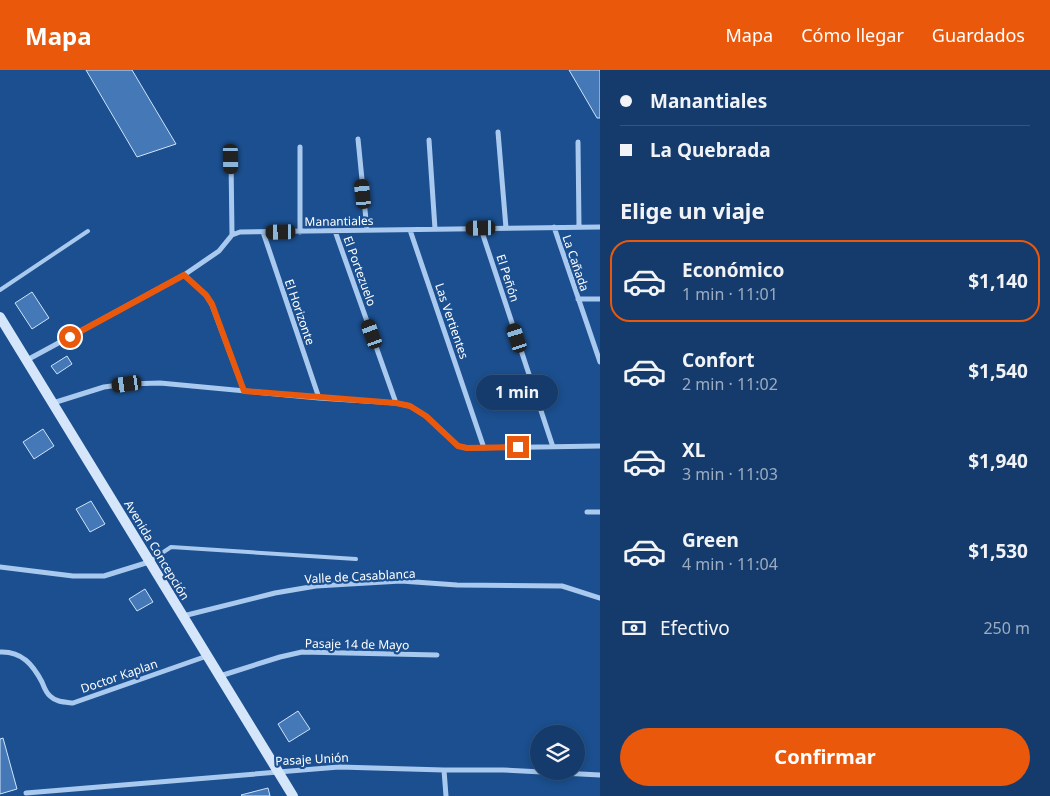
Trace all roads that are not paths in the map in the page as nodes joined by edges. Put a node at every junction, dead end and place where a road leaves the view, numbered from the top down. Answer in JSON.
{"nodes":[{"id":1,"x":498,"y":132,"type":"dead end"},
{"id":2,"x":358,"y":139,"type":"dead end"},
{"id":3,"x":429,"y":140,"type":"dead end"},
{"id":4,"x":578,"y":142,"type":"dead end"},
{"id":5,"x":300,"y":147,"type":"dead end"},
{"id":6,"x":231,"y":159,"type":"dead end"},
{"id":7,"x":554,"y":227,"type":"junction"},
{"id":8,"x":579,"y":227,"type":"junction"},
{"id":9,"x":600,"y":227,"type":"edge"},
{"id":10,"x":481,"y":228,"type":"junction"},
{"id":11,"x":506,"y":228,"type":"junction"},
{"id":12,"x":435,"y":229,"type":"junction"},
{"id":13,"x":367,"y":230,"type":"junction"},
{"id":14,"x":410,"y":230,"type":"junction"},
{"id":15,"x":334,"y":231,"type":"junction"},
{"id":16,"x":88,"y":232,"type":"dead end"},
{"id":17,"x":263,"y":232,"type":"junction"},
{"id":18,"x":300,"y":232,"type":"junction"},
{"id":19,"x":232,"y":235,"type":"junction"},
{"id":20,"x":184,"y":275,"type":"junction"},
{"id":21,"x":0,"y":290,"type":"edge"},
{"id":22,"x":578,"y":299,"type":"junction"},
{"id":23,"x":600,"y":299,"type":"edge"},
{"id":24,"x":0,"y":318,"type":"edge"},
{"id":25,"x":26,"y":360,"type":"junction"},
{"id":26,"x":600,"y":362,"type":"edge"},
{"id":27,"x":244,"y":391,"type":"junction"},
{"id":28,"x":319,"y":398,"type":"junction"},
{"id":29,"x":396,"y":403,"type":"junction"},
{"id":30,"x":53,"y":404,"type":"junction"},
{"id":31,"x":600,"y":446,"type":"edge"},
{"id":32,"x":553,"y":447,"type":"junction"},
{"id":33,"x":484,"y":448,"type":"junction"},
{"id":34,"x":587,"y":512,"type":"dead end"},
{"id":35,"x":600,"y":512,"type":"edge"},
{"id":36,"x":356,"y":559,"type":"dead end"},
{"id":37,"x":149,"y":562,"type":"junction"},
{"id":38,"x":0,"y":567,"type":"edge"},
{"id":39,"x":600,"y":598,"type":"edge"},
{"id":40,"x":183,"y":617,"type":"junction"},
{"id":41,"x":0,"y":652,"type":"edge"},
{"id":42,"x":437,"y":655,"type":"dead end"},
{"id":43,"x":207,"y":656,"type":"junction"},
{"id":44,"x":219,"y":676,"type":"junction"},
{"id":45,"x":444,"y":770,"type":"junction"},
{"id":46,"x":277,"y":771,"type":"junction"},
{"id":47,"x":600,"y":775,"type":"edge"},
{"id":48,"x":26,"y":792,"type":"dead end"},
{"id":49,"x":293,"y":796,"type":"edge"},
{"id":50,"x":446,"y":796,"type":"edge"}],
"edges":[{"from":1,"to":11,"type":"street"},
{"from":2,"to":13,"type":"street"},
{"from":3,"to":12,"type":"street"},
{"from":4,"to":8,"type":"street"},
{"from":5,"to":18,"type":"street"},
{"from":6,"to":19,"type":"street"},
{"from":7,"to":8,"type":"street","name":"Manantiales"},
{"from":7,"to":11,"type":"street","name":"Manantiales"},
{"from":7,"to":22,"type":"street","name":"La Cañada"},
{"from":8,"to":9,"type":"street","name":"Manantiales"},
{"from":10,"to":11,"type":"street","name":"Manantiales"},
{"from":10,"to":12,"type":"street","name":"Manantiales"},
{"from":10,"to":32,"type":"street","name":"El Peñón"},
{"from":12,"to":14,"type":"street","name":"Manantiales"},
{"from":13,"to":14,"type":"street","name":"Manantiales"},
{"from":13,"to":15,"type":"street","name":"Manantiales"},
{"from":14,"to":33,"type":"street","name":"Las Vertientes"},
{"from":15,"to":18,"type":"street","name":"Manantiales"},
{"from":15,"to":29,"type":"street","name":"El Portezuelo"},
{"from":16,"to":21,"type":"lane"},
{"from":17,"to":18,"type":"street","name":"Manantiales"},
{"from":17,"to":19,"type":"street","name":"Manantiales"},
{"from":17,"to":28,"type":"street","name":"El Horizonte"},
{"from":19,"to":20,"type":"street"},
{"from":20,"to":25,"type":"street"},
{"from":20,"to":27,"type":"street"},
{"from":22,"to":23,"type":"street"},
{"from":22,"to":26,"type":"street","name":"La Cañada"},
{"from":24,"to":25,"type":"main road","name":"Avenida Concepción"},
{"from":25,"to":30,"type":"main road","name":"Avenida Concepción"},
{"from":27,"to":28,"type":"street"},
{"from":27,"to":30,"type":"street"},
{"from":28,"to":29,"type":"street"},
{"from":29,"to":33,"type":"street"},
{"from":30,"to":37,"type":"main road","name":"Avenida Concepción"},
{"from":31,"to":32,"type":"street"},
{"from":32,"to":33,"type":"street"},
{"from":34,"to":35,"type":"street"},
{"from":36,"to":37,"type":"lane"},
{"from":37,"to":38,"type":"street"},
{"from":37,"to":40,"type":"main road","name":"Avenida Concepción"},
{"from":39,"to":40,"type":"street","name":"Valle de Casablanca"},
{"from":40,"to":43,"type":"main road","name":"Avenida Concepción"},
{"from":41,"to":43,"type":"street","name":"Doctor Kaplan"},
{"from":42,"to":44,"type":"street","name":"Pasaje 14 de Mayo"},
{"from":43,"to":44,"type":"main road","name":"Avenida Concepción"},
{"from":44,"to":46,"type":"main road","name":"Avenida Concepción"},
{"from":45,"to":46,"type":"street","name":"Pasaje Unión"},
{"from":45,"to":47,"type":"street","name":"Pasaje Unión"},
{"from":45,"to":50,"type":"street"},
{"from":46,"to":48,"type":"street","name":"Pasaje Unión"},
{"from":46,"to":49,"type":"main road","name":"Avenida Concepción"}]}
